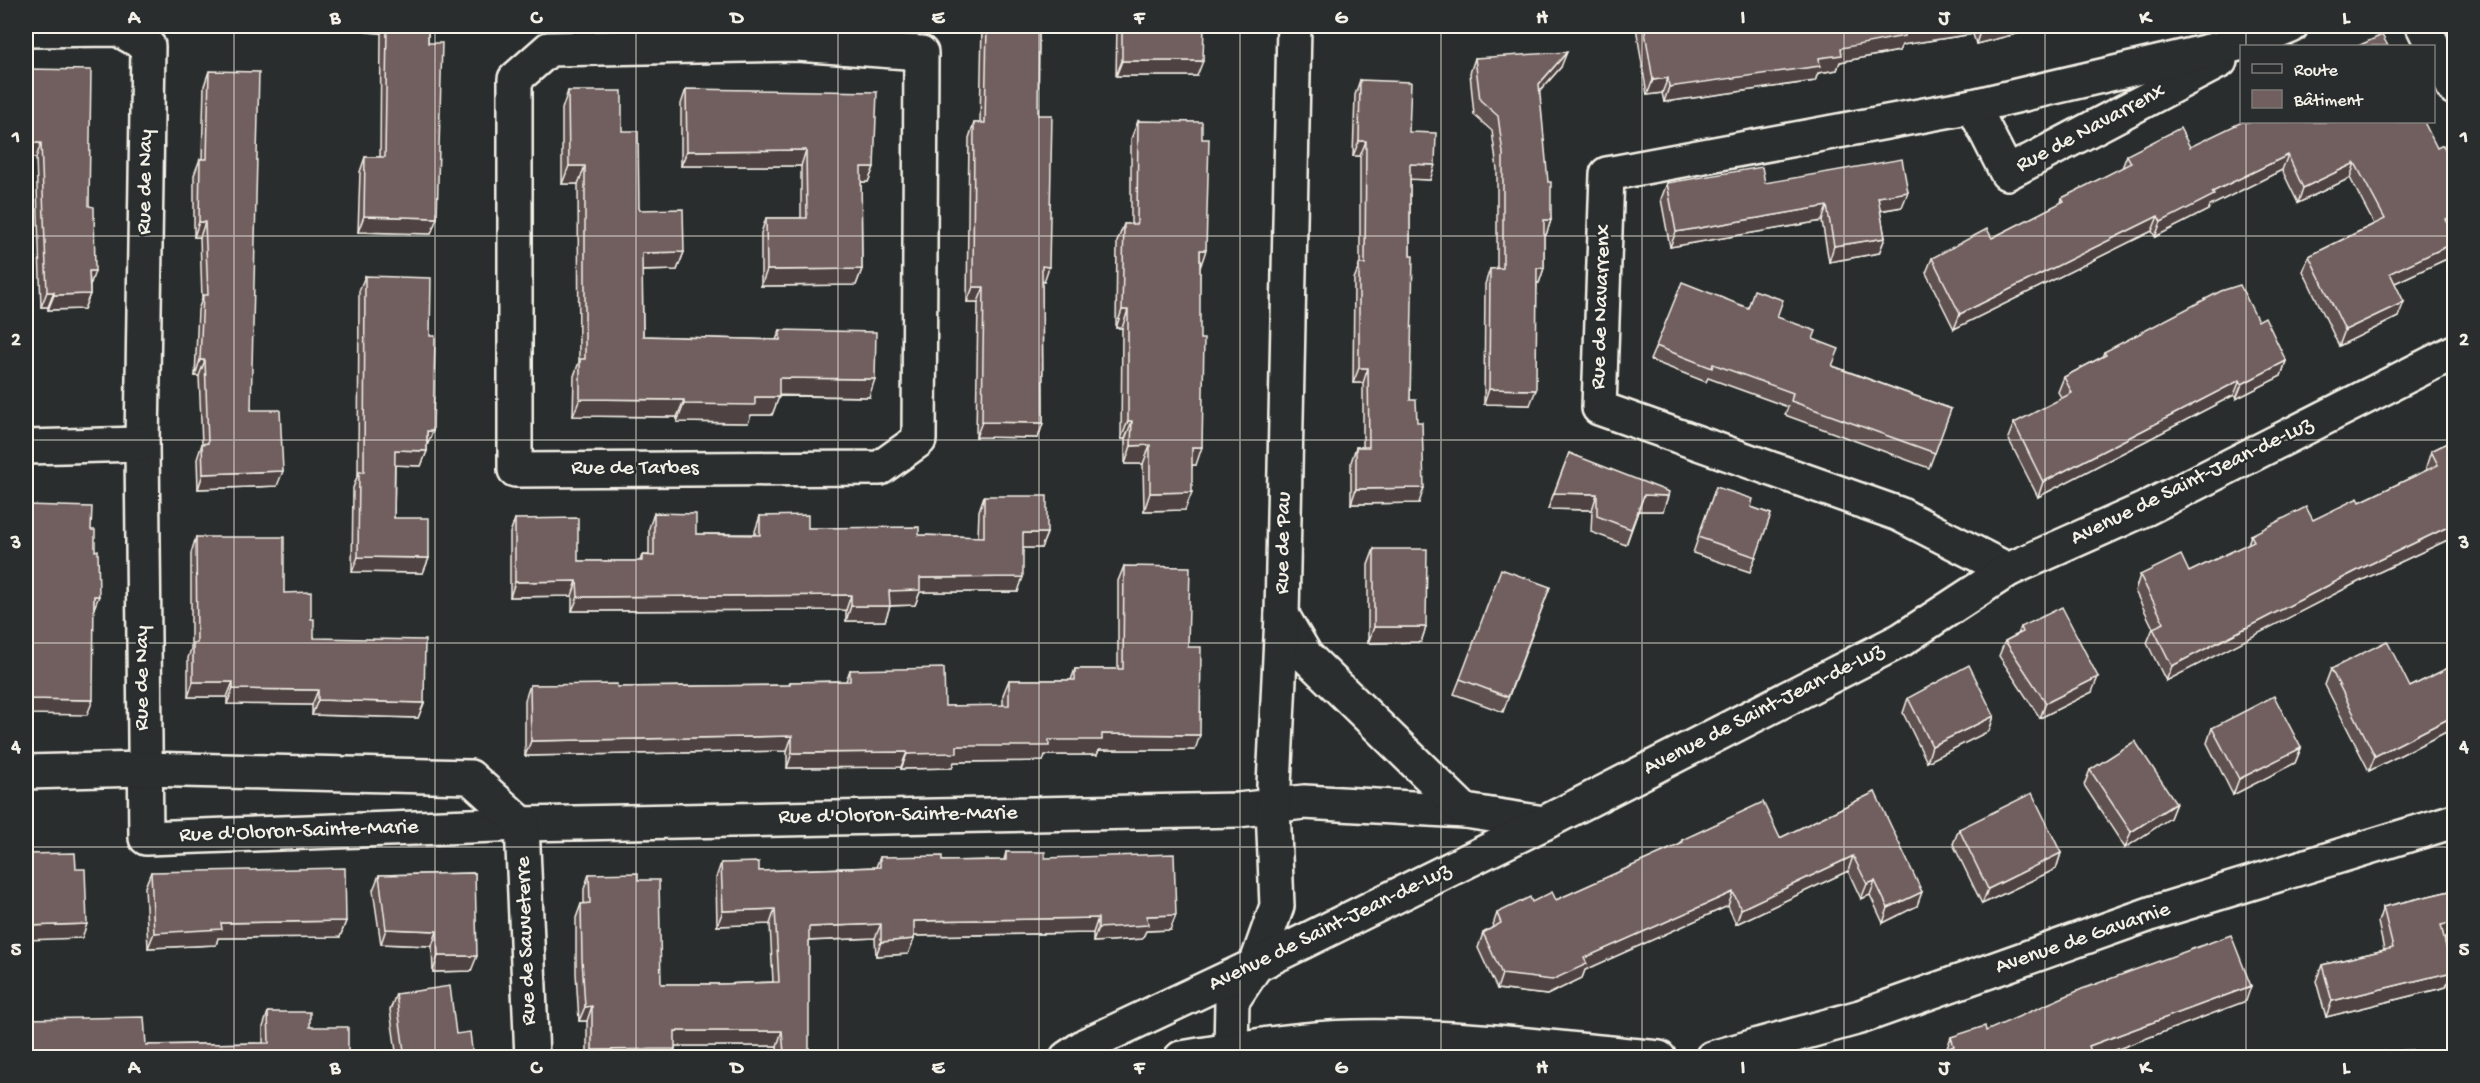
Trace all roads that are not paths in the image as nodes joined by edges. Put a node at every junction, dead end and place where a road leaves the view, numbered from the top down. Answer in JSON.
{"nodes":[{"id":1,"x":1294,"y":26,"type":"edge"},
{"id":2,"x":2291,"y":26,"type":"edge"},
{"id":3,"x":2423,"y":26,"type":"edge"},
{"id":4,"x":26,"y":30,"type":"edge"},
{"id":5,"x":796,"y":35,"type":"edge"},
{"id":6,"x":2249,"y":45,"type":"edge"},
{"id":7,"x":2432,"y":45,"type":"edge"},
{"id":8,"x":2240,"y":47,"type":"edge"},
{"id":9,"x":2240,"y":50,"type":"edge"},
{"id":10,"x":2435,"y":50,"type":"edge"},
{"id":11,"x":2454,"y":88,"type":"edge"},
{"id":12,"x":1973,"y":106,"type":"junction"},
{"id":13,"x":2454,"y":352,"type":"edge"},
{"id":14,"x":142,"y":444,"type":"junction"},
{"id":15,"x":26,"y":447,"type":"edge"},
{"id":16,"x":2008,"y":570,"type":"junction"},
{"id":17,"x":1282,"y":615,"type":"junction"},
{"id":18,"x":143,"y":769,"type":"junction"},
{"id":19,"x":26,"y":772,"type":"edge"},
{"id":20,"x":1274,"y":807,"type":"junction"},
{"id":21,"x":1465,"y":810,"type":"junction"},
{"id":22,"x":2454,"y":821,"type":"edge"},
{"id":23,"x":1544,"y":823,"type":"junction"},
{"id":24,"x":522,"y":824,"type":"junction"},
{"id":25,"x":1256,"y":965,"type":"junction"},
{"id":26,"x":1231,"y":1050,"type":"junction"},
{"id":27,"x":532,"y":1058,"type":"edge"},
{"id":28,"x":1067,"y":1058,"type":"edge"},
{"id":29,"x":1181,"y":1058,"type":"edge"},
{"id":30,"x":1659,"y":1058,"type":"edge"},
{"id":31,"x":1712,"y":1058,"type":"edge"}],
"edges":[{"from":1,"to":17,"type":"street","name":"Rue de Pau"},
{"from":2,"to":6,"type":"street","name":"Rue de Navarrenx"},
{"from":3,"to":7,"type":"street"},
{"from":4,"to":14,"type":"street","name":"Rue de Nay"},
{"from":5,"to":5,"type":"street","name":"Rue de Tarbes"},
{"from":8,"to":12,"type":"street","name":"Rue de Navarrenx"},
{"from":9,"to":12,"type":"street","name":"Rue de Navarrenx"},
{"from":10,"to":11,"type":"street"},
{"from":12,"to":16,"type":"street","name":"Rue de Navarrenx"},
{"from":13,"to":16,"type":"street","name":"Avenue de Saint-Jean-de-Luz"},
{"from":14,"to":15,"type":"street"},
{"from":14,"to":18,"type":"street","name":"Rue de Nay"},
{"from":16,"to":23,"type":"street","name":"Avenue de Saint-Jean-de-Luz"},
{"from":17,"to":20,"type":"street","name":"Rue de Pau"},
{"from":17,"to":21,"type":"street"},
{"from":18,"to":19,"type":"street"},
{"from":18,"to":24,"type":"street"},
{"from":18,"to":24,"type":"street","name":"Rue d'Oloron-Sainte-Marie"},
{"from":20,"to":21,"type":"street","name":"Rue d'Oloron-Sainte-Marie"},
{"from":20,"to":24,"type":"street","name":"Rue d'Oloron-Sainte-Marie"},
{"from":20,"to":25,"type":"street","name":"Rue de Pau"},
{"from":21,"to":23,"type":"street","name":"Rue d'Oloron-Sainte-Marie"},
{"from":22,"to":31,"type":"street","name":"Avenue de Gavarnie"},
{"from":23,"to":25,"type":"street","name":"Avenue de Saint-Jean-de-Luz"},
{"from":24,"to":27,"type":"street","name":"Rue de Sauveterre"},
{"from":25,"to":26,"type":"street","name":"Rue de Pau"},
{"from":25,"to":28,"type":"street","name":"Avenue de Saint-Jean-de-Luz"},
{"from":26,"to":29,"type":"street"},
{"from":26,"to":30,"type":"street"}]}
